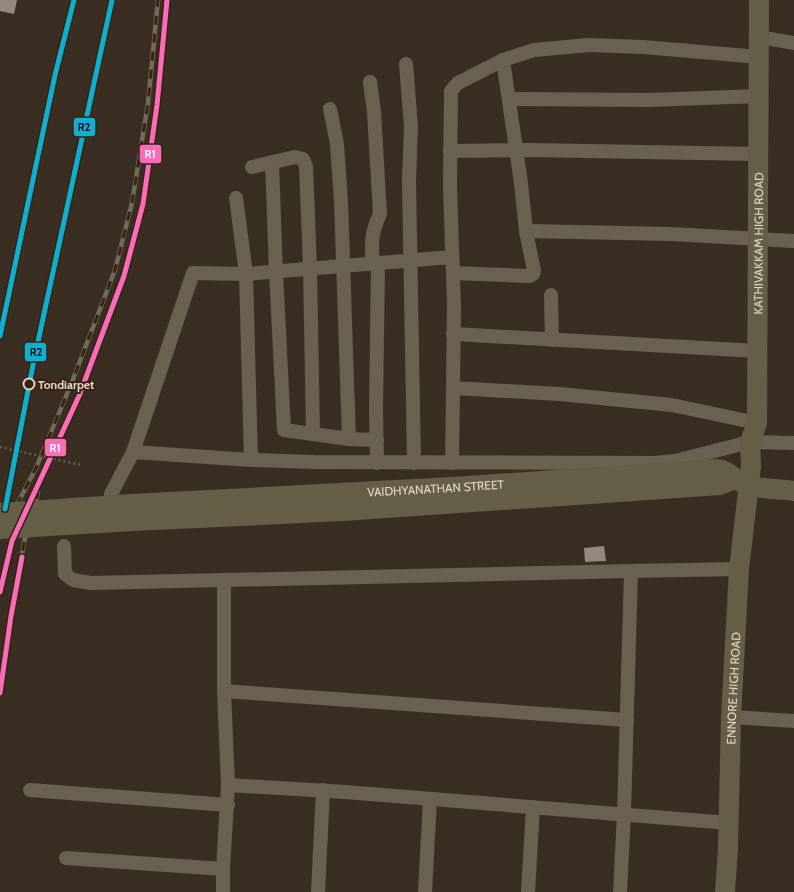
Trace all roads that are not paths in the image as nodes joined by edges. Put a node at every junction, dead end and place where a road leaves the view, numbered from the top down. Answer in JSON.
{"nodes":[{"id":1,"x":759,"y":0,"type":"edge"},
{"id":2,"x":759,"y":37,"type":"junction"},
{"id":3,"x":794,"y":43,"type":"edge"},
{"id":4,"x":759,"y":57,"type":"junction"},
{"id":5,"x":503,"y":60,"type":"junction"},
{"id":6,"x":406,"y":64,"type":"dead end"},
{"id":7,"x":370,"y":82,"type":"dead end"},
{"id":8,"x":759,"y":96,"type":"junction"},
{"id":9,"x":509,"y":99,"type":"junction"},
{"id":10,"x":330,"y":109,"type":"dead end"},
{"id":11,"x":516,"y":150,"type":"junction"},
{"id":12,"x":450,"y":151,"type":"junction"},
{"id":13,"x":758,"y":154,"type":"junction"},
{"id":14,"x":272,"y":162,"type":"junction"},
{"id":15,"x":252,"y":167,"type":"dead end"},
{"id":16,"x":236,"y":198,"type":"dead end"},
{"id":17,"x":526,"y":232,"type":"junction"},
{"id":18,"x":758,"y":240,"type":"junction"},
{"id":19,"x":794,"y":241,"type":"edge"},
{"id":20,"x":452,"y":257,"type":"junction"},
{"id":21,"x":410,"y":260,"type":"junction"},
{"id":22,"x":376,"y":264,"type":"junction"},
{"id":23,"x":344,"y":266,"type":"junction"},
{"id":24,"x":310,"y":268,"type":"junction"},
{"id":25,"x":276,"y":272,"type":"junction"},
{"id":26,"x":453,"y":273,"type":"junction"},
{"id":27,"x":246,"y":274,"type":"junction"},
{"id":28,"x":551,"y":295,"type":"dead end"},
{"id":29,"x":453,"y":334,"type":"junction"},
{"id":30,"x":552,"y":340,"type":"junction"},
{"id":31,"x":757,"y":351,"type":"junction"},
{"id":32,"x":453,"y":388,"type":"junction"},
{"id":33,"x":757,"y":423,"type":"junction"},
{"id":34,"x":312,"y":434,"type":"junction"},
{"id":35,"x":349,"y":439,"type":"junction"},
{"id":36,"x":377,"y":440,"type":"junction"},
{"id":37,"x":750,"y":442,"type":"junction"},
{"id":38,"x":794,"y":442,"type":"edge"},
{"id":39,"x":133,"y":452,"type":"junction"},
{"id":40,"x":251,"y":460,"type":"junction"},
{"id":41,"x":377,"y":463,"type":"junction"},
{"id":42,"x":414,"y":463,"type":"junction"},
{"id":43,"x":452,"y":463,"type":"junction"},
{"id":44,"x":742,"y":482,"type":"junction"},
{"id":45,"x":794,"y":491,"type":"edge"},
{"id":46,"x":111,"y":494,"type":"dead end"},
{"id":47,"x":0,"y":513,"type":"edge"},
{"id":48,"x":133,"y":513,"type":"junction"},
{"id":49,"x":0,"y":529,"type":"edge"},
{"id":50,"x":64,"y":546,"type":"dead end"},
{"id":51,"x":739,"y":570,"type":"junction"},
{"id":52,"x":631,"y":571,"type":"junction"},
{"id":53,"x":224,"y":581,"type":"junction"},
{"id":54,"x":224,"y":691,"type":"junction"},
{"id":55,"x":731,"y":717,"type":"junction"},
{"id":56,"x":627,"y":720,"type":"junction"},
{"id":57,"x":794,"y":721,"type":"edge"},
{"id":58,"x":228,"y":785,"type":"junction"},
{"id":59,"x":30,"y":790,"type":"dead end"},
{"id":60,"x":323,"y":790,"type":"junction"},
{"id":61,"x":430,"y":799,"type":"junction"},
{"id":62,"x":228,"y":805,"type":"junction"},
{"id":63,"x":533,"y":807,"type":"junction"},
{"id":64,"x":624,"y":814,"type":"junction"},
{"id":65,"x":729,"y":823,"type":"junction"},
{"id":66,"x":66,"y":858,"type":"dead end"},
{"id":67,"x":223,"y":869,"type":"junction"},
{"id":68,"x":223,"y":892,"type":"edge"},
{"id":69,"x":318,"y":892,"type":"edge"},
{"id":70,"x":425,"y":892,"type":"edge"},
{"id":71,"x":528,"y":892,"type":"edge"},
{"id":72,"x":620,"y":892,"type":"edge"},
{"id":73,"x":725,"y":892,"type":"edge"}],
"edges":[{"from":1,"to":2,"type":"main road","name":"KATHIVAKKAM HIGH ROAD"},
{"from":2,"to":3,"type":"street"},
{"from":2,"to":4,"type":"main road","name":"KATHIVAKKAM HIGH ROAD"},
{"from":4,"to":5,"type":"street"},
{"from":4,"to":8,"type":"main road","name":"KATHIVAKKAM HIGH ROAD"},
{"from":5,"to":9,"type":"street"},
{"from":5,"to":12,"type":"street"},
{"from":6,"to":21,"type":"street"},
{"from":7,"to":22,"type":"street"},
{"from":8,"to":9,"type":"street"},
{"from":8,"to":13,"type":"main road","name":"KATHIVAKKAM HIGH ROAD"},
{"from":9,"to":11,"type":"street"},
{"from":10,"to":23,"type":"street"},
{"from":11,"to":12,"type":"street"},
{"from":11,"to":13,"type":"street"},
{"from":11,"to":17,"type":"street"},
{"from":12,"to":20,"type":"street"},
{"from":13,"to":18,"type":"main road","name":"KATHIVAKKAM HIGH ROAD"},
{"from":14,"to":15,"type":"street"},
{"from":14,"to":24,"type":"street"},
{"from":14,"to":25,"type":"street"},
{"from":16,"to":27,"type":"street"},
{"from":17,"to":18,"type":"street"},
{"from":17,"to":26,"type":"street"},
{"from":18,"to":19,"type":"street"},
{"from":18,"to":31,"type":"main road","name":"KATHIVAKKAM HIGH ROAD"},
{"from":20,"to":21,"type":"street"},
{"from":20,"to":26,"type":"street"},
{"from":21,"to":22,"type":"street"},
{"from":21,"to":42,"type":"street"},
{"from":22,"to":23,"type":"street"},
{"from":22,"to":36,"type":"street"},
{"from":23,"to":24,"type":"street"},
{"from":23,"to":35,"type":"street"},
{"from":24,"to":25,"type":"street"},
{"from":24,"to":34,"type":"street"},
{"from":25,"to":27,"type":"street"},
{"from":25,"to":34,"type":"street"},
{"from":26,"to":29,"type":"street"},
{"from":27,"to":39,"type":"street"},
{"from":27,"to":40,"type":"street"},
{"from":28,"to":30,"type":"street"},
{"from":29,"to":30,"type":"street"},
{"from":29,"to":32,"type":"street"},
{"from":30,"to":31,"type":"street"},
{"from":31,"to":33,"type":"main road","name":"KATHIVAKKAM HIGH ROAD"},
{"from":32,"to":33,"type":"street"},
{"from":32,"to":43,"type":"street"},
{"from":33,"to":37,"type":"main road","name":"KATHIVAKKAM HIGH ROAD"},
{"from":34,"to":35,"type":"street"},
{"from":35,"to":36,"type":"street"},
{"from":36,"to":41,"type":"street"},
{"from":37,"to":38,"type":"street"},
{"from":37,"to":43,"type":"street"},
{"from":37,"to":44,"type":"main road","name":"KATHIVAKKAM HIGH ROAD"},
{"from":39,"to":40,"type":"street"},
{"from":39,"to":46,"type":"street"},
{"from":40,"to":41,"type":"street"},
{"from":41,"to":42,"type":"street"},
{"from":42,"to":43,"type":"street"},
{"from":44,"to":45,"type":"main road"},
{"from":44,"to":48,"type":"main road","name":"VAIDHYANATHAN STREET"},
{"from":44,"to":51,"type":"main road","name":"ENNORE HIGH ROAD"},
{"from":47,"to":48,"type":"main road","bridge":true},
{"from":48,"to":49,"type":"main road","bridge":true},
{"from":50,"to":53,"type":"street"},
{"from":51,"to":52,"type":"street"},
{"from":51,"to":55,"type":"main road","name":"ENNORE HIGH ROAD"},
{"from":52,"to":53,"type":"street"},
{"from":52,"to":56,"type":"street"},
{"from":53,"to":54,"type":"street"},
{"from":54,"to":56,"type":"street"},
{"from":54,"to":58,"type":"street"},
{"from":55,"to":57,"type":"street"},
{"from":55,"to":65,"type":"main road","name":"ENNORE HIGH ROAD"},
{"from":56,"to":64,"type":"street"},
{"from":58,"to":60,"type":"street"},
{"from":58,"to":62,"type":"street"},
{"from":59,"to":62,"type":"street"},
{"from":60,"to":61,"type":"street"},
{"from":60,"to":69,"type":"street"},
{"from":61,"to":63,"type":"street"},
{"from":61,"to":70,"type":"street"},
{"from":62,"to":67,"type":"street"},
{"from":63,"to":64,"type":"street"},
{"from":63,"to":71,"type":"street"},
{"from":64,"to":65,"type":"street"},
{"from":64,"to":72,"type":"street"},
{"from":65,"to":73,"type":"main road","name":"ENNORE HIGH ROAD"},
{"from":66,"to":67,"type":"street"},
{"from":67,"to":68,"type":"street"}]}
